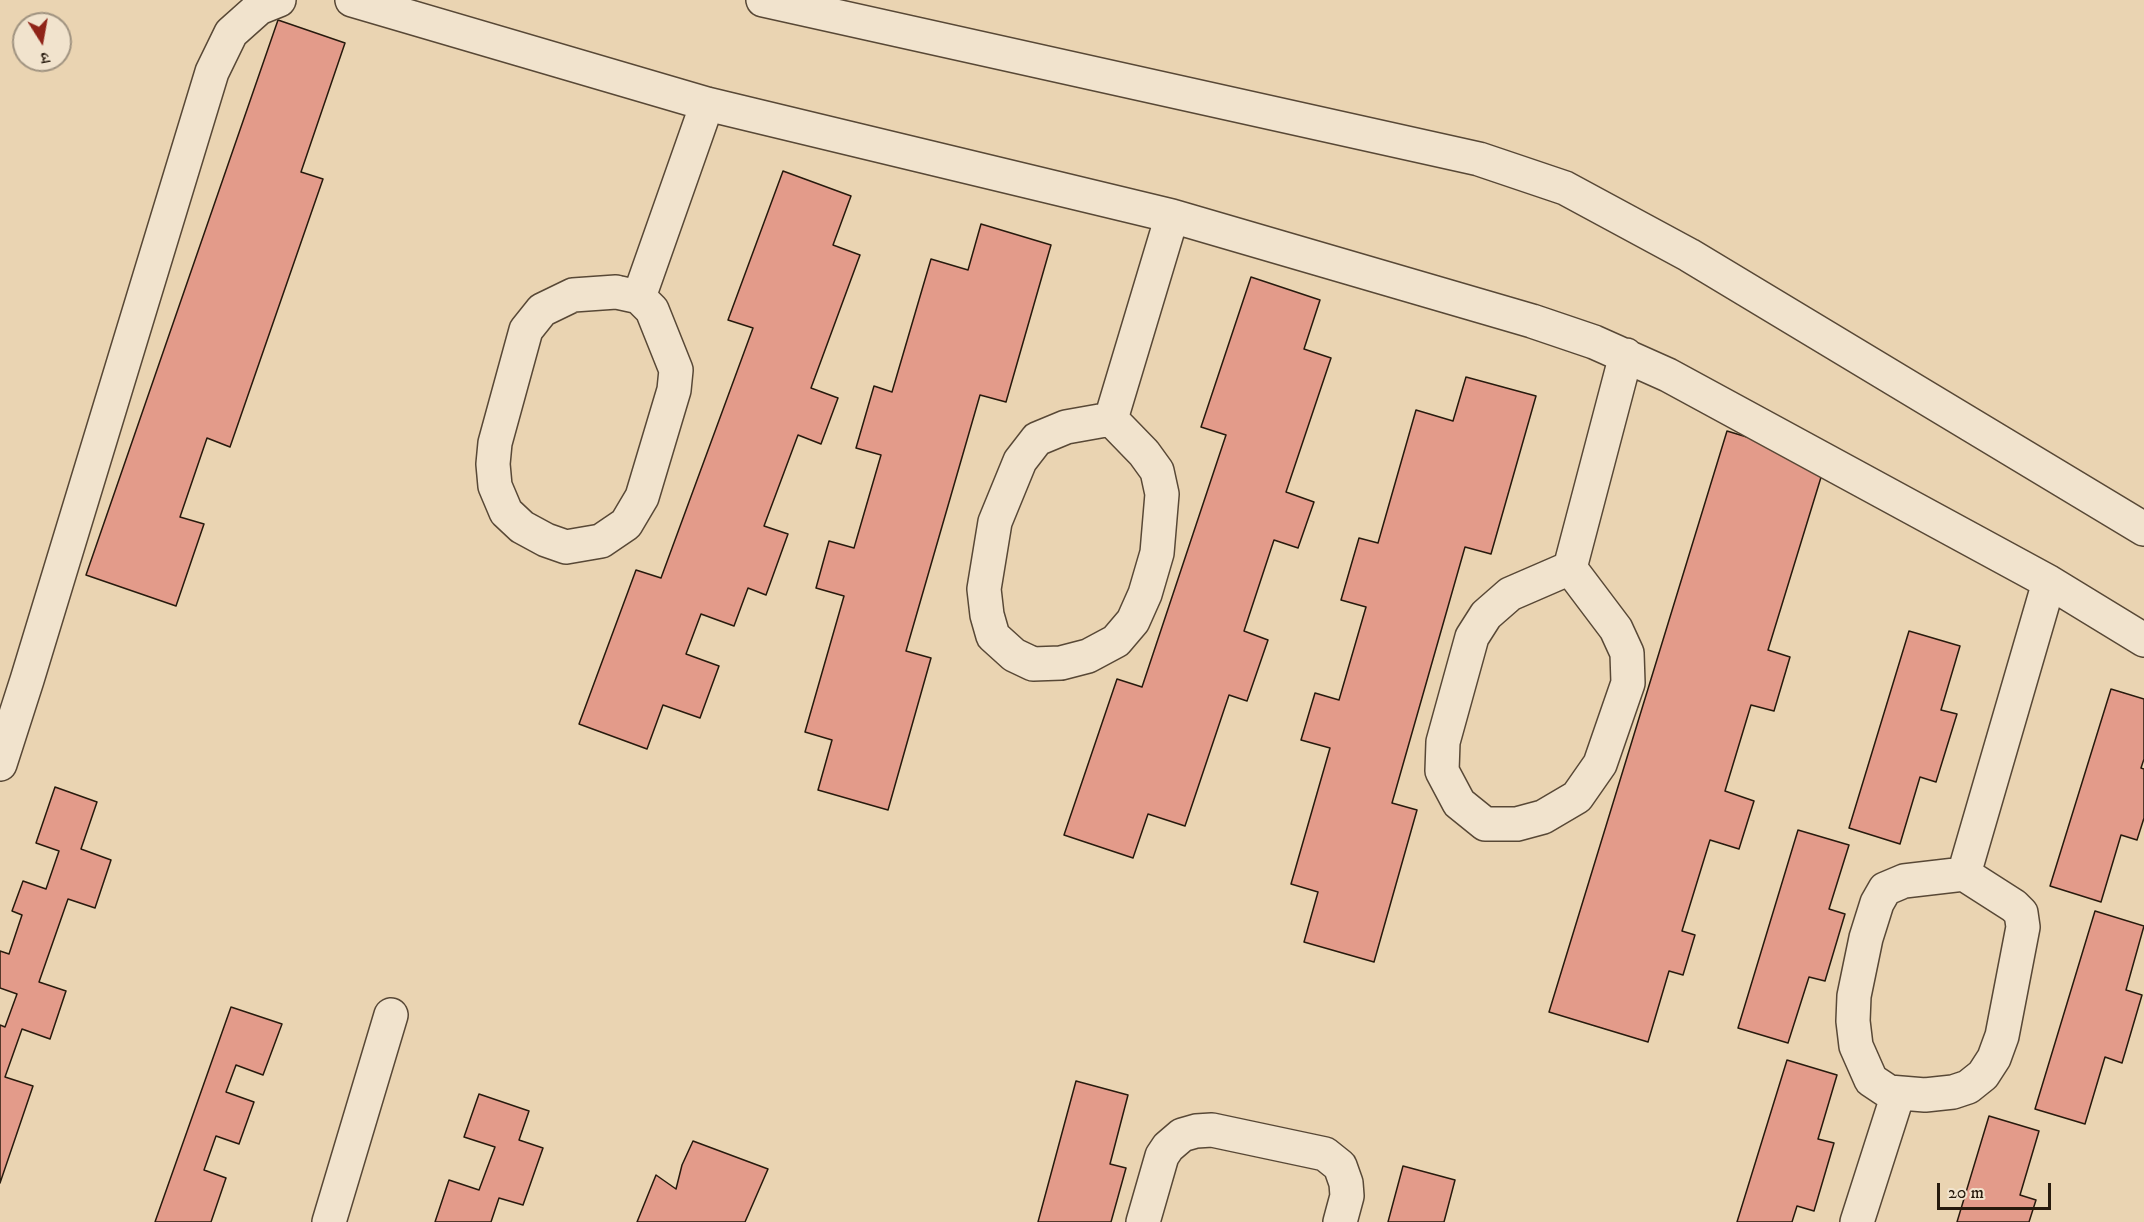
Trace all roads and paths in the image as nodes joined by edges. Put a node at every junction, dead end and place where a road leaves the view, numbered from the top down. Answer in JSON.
{"nodes":[{"id":1,"x":279,"y":0,"type":"edge"},
{"id":2,"x":352,"y":0,"type":"edge"},
{"id":3,"x":763,"y":0,"type":"edge"},
{"id":4,"x":707,"y":105,"type":"junction"},
{"id":5,"x":1172,"y":216,"type":"junction"},
{"id":6,"x":639,"y":297,"type":"junction"},
{"id":7,"x":1626,"y":355,"type":"junction"},
{"id":8,"x":1111,"y":419,"type":"junction"},
{"id":9,"x":2144,"y":529,"type":"edge"},
{"id":10,"x":1570,"y":568,"type":"junction"},
{"id":11,"x":2049,"y":582,"type":"junction"},
{"id":12,"x":2144,"y":640,"type":"edge"},
{"id":13,"x":0,"y":764,"type":"edge"},
{"id":14,"x":1964,"y":874,"type":"junction"},
{"id":15,"x":391,"y":1015,"type":"dead end"},
{"id":16,"x":1898,"y":1094,"type":"junction"},
{"id":17,"x":329,"y":1222,"type":"edge"},
{"id":18,"x":1143,"y":1222,"type":"edge"},
{"id":19,"x":1340,"y":1222,"type":"edge"},
{"id":20,"x":1857,"y":1222,"type":"edge"}],
"edges":[{"from":1,"to":13,"type":"street"},
{"from":2,"to":4,"type":"street"},
{"from":3,"to":9,"type":"street"},
{"from":4,"to":5,"type":"street"},
{"from":4,"to":6,"type":"street"},
{"from":5,"to":7,"type":"street"},
{"from":5,"to":8,"type":"street"},
{"from":6,"to":6,"type":"street"},
{"from":7,"to":10,"type":"street"},
{"from":7,"to":11,"type":"street"},
{"from":8,"to":8,"type":"street"},
{"from":10,"to":10,"type":"street"},
{"from":11,"to":12,"type":"street"},
{"from":11,"to":14,"type":"street"},
{"from":14,"to":16,"type":"street"},
{"from":14,"to":16,"type":"street"},
{"from":15,"to":17,"type":"street"},
{"from":16,"to":20,"type":"street"},
{"from":18,"to":19,"type":"street"}]}
